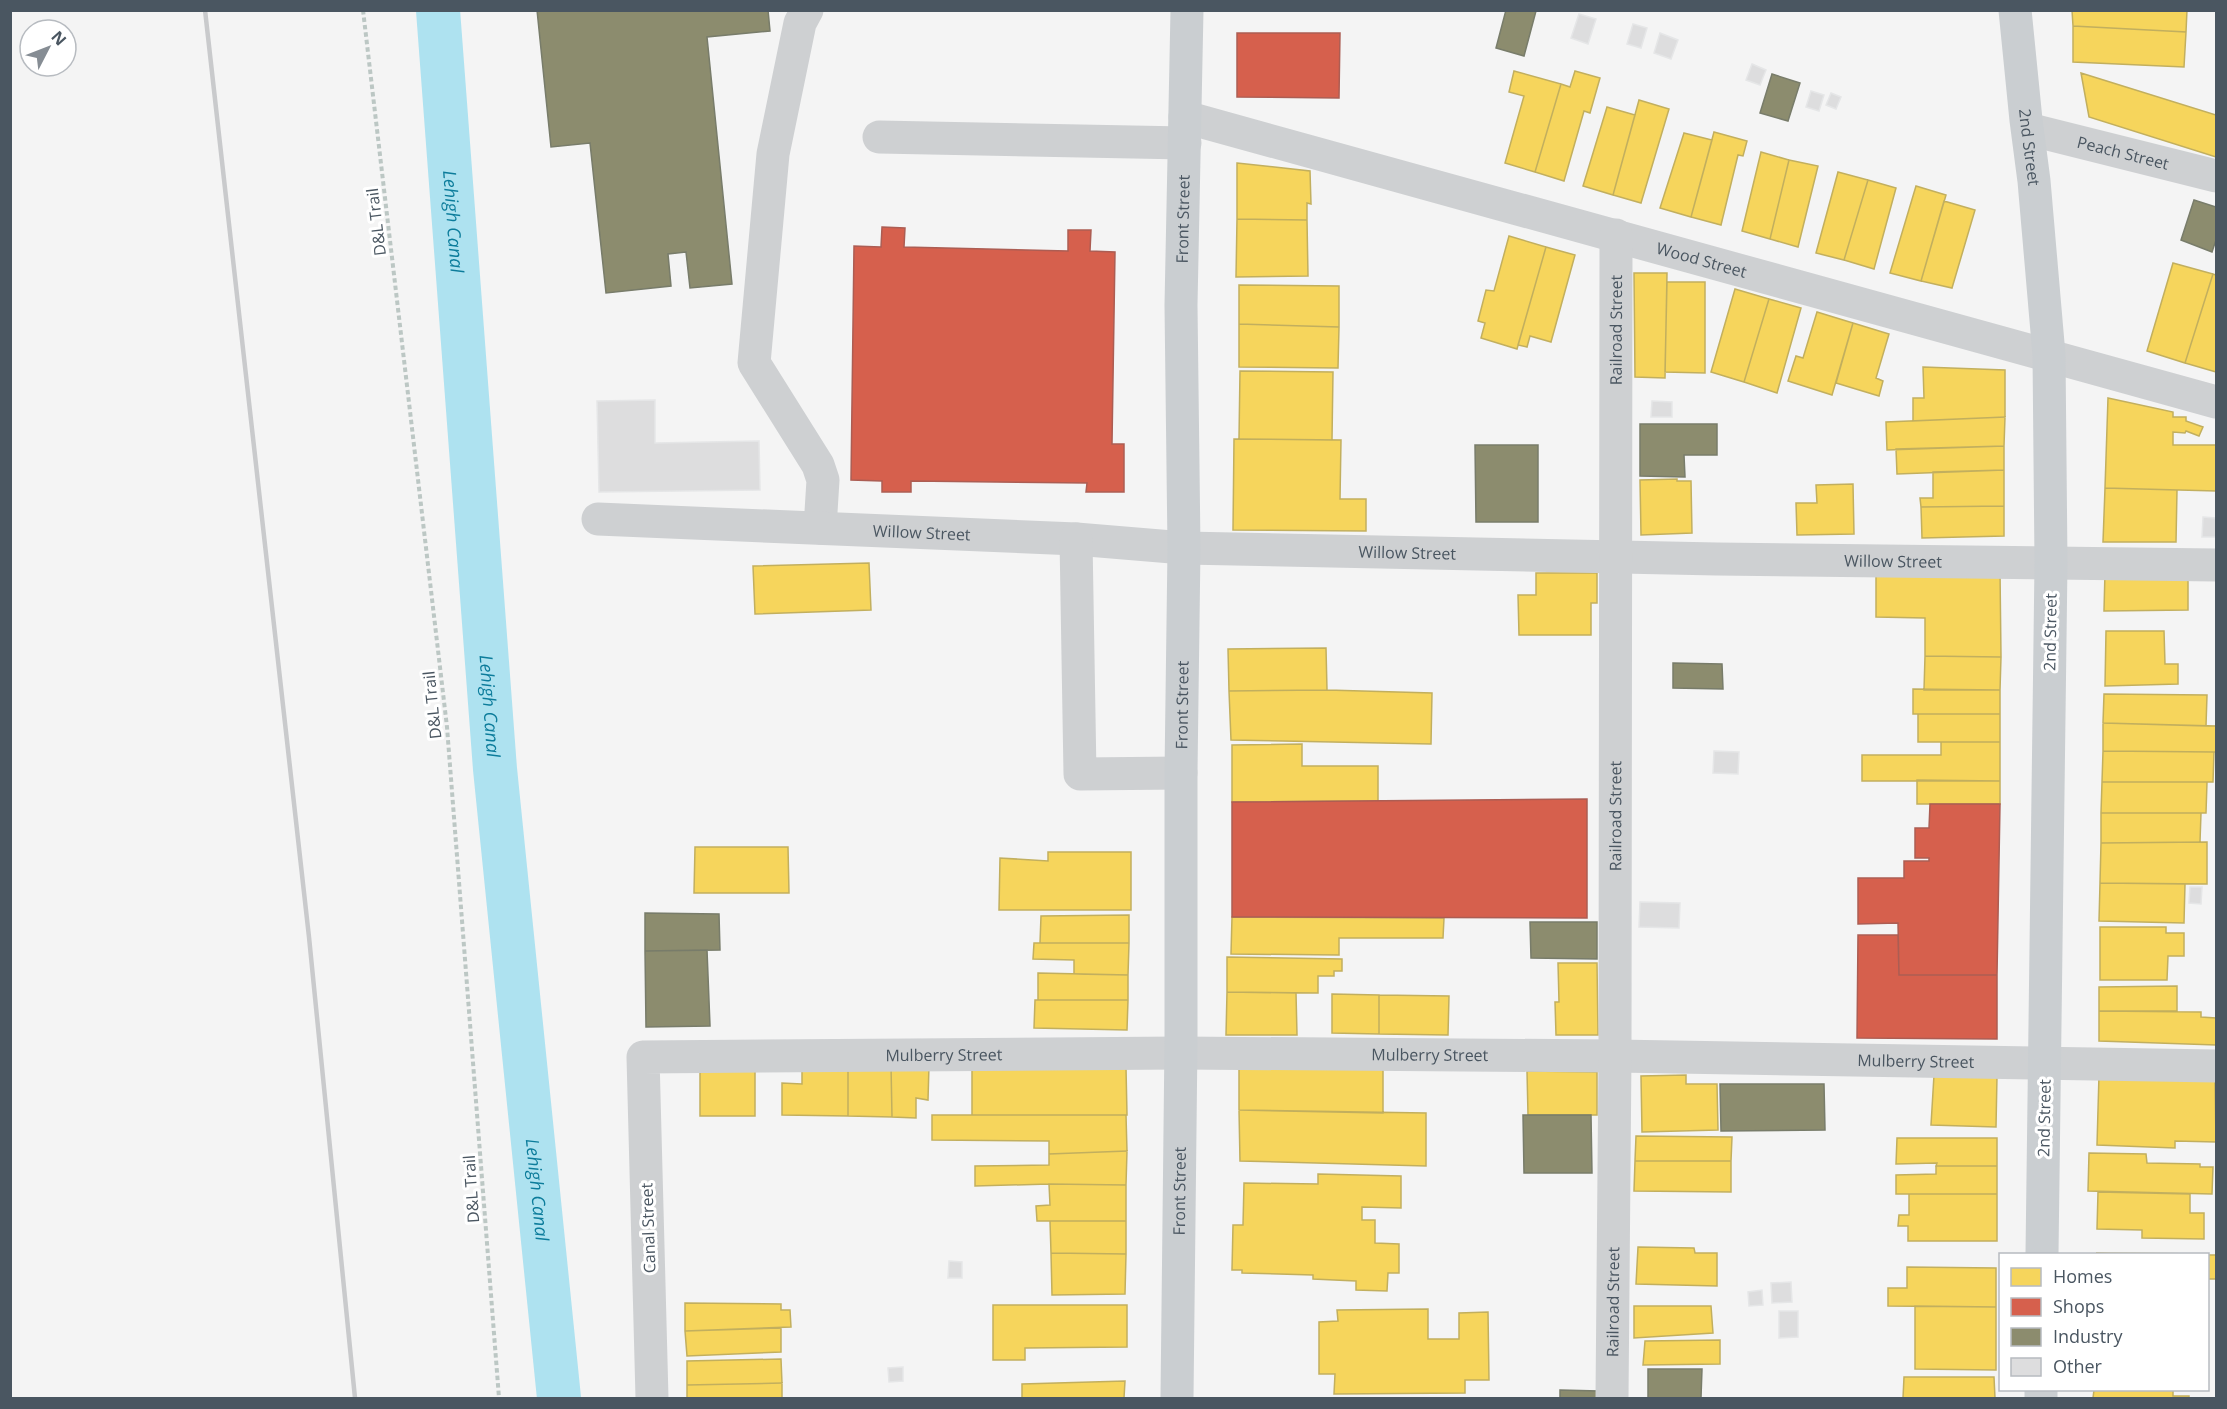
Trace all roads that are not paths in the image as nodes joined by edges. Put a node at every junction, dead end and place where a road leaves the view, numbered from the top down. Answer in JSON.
{"nodes":[{"id":1,"x":807,"y":10,"type":"edge"},
{"id":2,"x":1187,"y":10,"type":"edge"},
{"id":3,"x":2015,"y":10,"type":"edge"},
{"id":4,"x":2028,"y":129,"type":"junction"},
{"id":5,"x":1185,"y":130,"type":"junction"},
{"id":6,"x":879,"y":137,"type":"dead end"},
{"id":7,"x":2217,"y":176,"type":"edge"},
{"id":8,"x":1616,"y":235,"type":"junction"},
{"id":9,"x":2049,"y":355,"type":"junction"},
{"id":10,"x":2217,"y":402,"type":"edge"},
{"id":11,"x":598,"y":519,"type":"dead end"},
{"id":12,"x":820,"y":528,"type":"junction"},
{"id":13,"x":1076,"y":539,"type":"junction"},
{"id":14,"x":1184,"y":548,"type":"junction"},
{"id":15,"x":1615,"y":557,"type":"junction"},
{"id":16,"x":2051,"y":563,"type":"junction"},
{"id":17,"x":2217,"y":565,"type":"edge"},
{"id":18,"x":1181,"y":773,"type":"junction"},
{"id":19,"x":1180,"y":1053,"type":"junction"},
{"id":20,"x":1615,"y":1056,"type":"junction"},
{"id":21,"x":643,"y":1057,"type":"joint"},
{"id":22,"x":2045,"y":1064,"type":"junction"},
{"id":23,"x":2217,"y":1066,"type":"edge"},
{"id":24,"x":2042,"y":1253,"type":"edge"},
{"id":25,"x":652,"y":1398,"type":"edge"},
{"id":26,"x":1177,"y":1398,"type":"edge"},
{"id":27,"x":1612,"y":1398,"type":"edge"}],
"edges":[{"from":1,"to":12,"type":"street"},
{"from":2,"to":5,"type":"main road","name":"Front Street"},
{"from":3,"to":4,"type":"main road","name":"2nd Street"},
{"from":4,"to":7,"type":"street","name":"Peach Street"},
{"from":4,"to":9,"type":"main road","name":"2nd Street"},
{"from":5,"to":6,"type":"street","name":"Wood Street"},
{"from":5,"to":8,"type":"street","name":"Wood Street"},
{"from":5,"to":14,"type":"main road","name":"Front Street"},
{"from":8,"to":9,"type":"street","name":"Wood Street"},
{"from":8,"to":15,"type":"street","name":"Railroad Street"},
{"from":9,"to":10,"type":"street","name":"Wood Street"},
{"from":9,"to":16,"type":"main road","name":"2nd Street"},
{"from":11,"to":12,"type":"street","name":"Willow Street"},
{"from":12,"to":13,"type":"street","name":"Willow Street"},
{"from":13,"to":14,"type":"street","name":"Willow Street"},
{"from":13,"to":18,"type":"street"},
{"from":14,"to":15,"type":"street","name":"Willow Street"},
{"from":14,"to":18,"type":"main road","name":"Front Street"},
{"from":15,"to":16,"type":"street","name":"Willow Street"},
{"from":15,"to":20,"type":"street","name":"Railroad Street"},
{"from":16,"to":17,"type":"street","name":"Willow Street"},
{"from":16,"to":22,"type":"main road","name":"2nd Street"},
{"from":18,"to":19,"type":"main road","name":"Front Street"},
{"from":19,"to":20,"type":"street","name":"Mulberry Street"},
{"from":19,"to":21,"type":"street","name":"Mulberry Street"},
{"from":19,"to":26,"type":"main road","name":"Front Street"},
{"from":20,"to":22,"type":"street","name":"Mulberry Street"},
{"from":20,"to":27,"type":"street","name":"Railroad Street"},
{"from":21,"to":25,"type":"street","name":"Canal Street"},
{"from":22,"to":23,"type":"street","name":"Mulberry Street"},
{"from":22,"to":24,"type":"main road","name":"2nd Street"}]}
